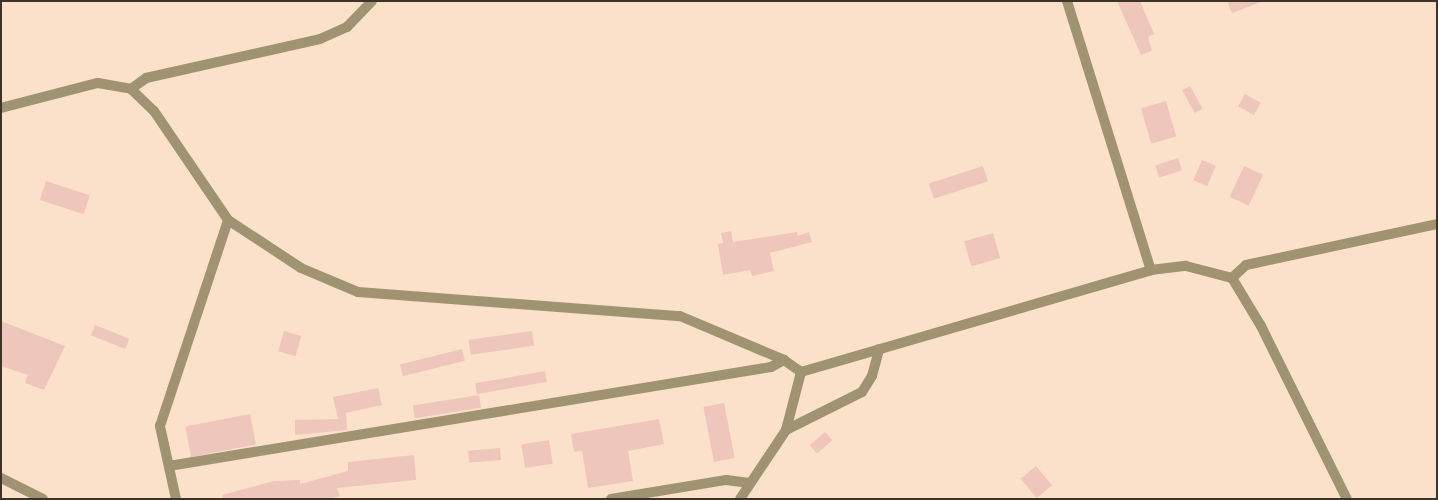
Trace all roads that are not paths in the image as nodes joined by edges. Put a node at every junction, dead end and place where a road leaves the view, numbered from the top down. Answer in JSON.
{"nodes":[{"id":1,"x":372,"y":1,"type":"edge"},
{"id":2,"x":1067,"y":1,"type":"edge"},
{"id":3,"x":131,"y":88,"type":"junction"},
{"id":4,"x":1,"y":108,"type":"edge"},
{"id":5,"x":228,"y":220,"type":"junction"},
{"id":6,"x":1437,"y":224,"type":"edge"},
{"id":7,"x":1151,"y":270,"type":"junction"},
{"id":8,"x":1232,"y":278,"type":"junction"},
{"id":9,"x":879,"y":349,"type":"junction"},
{"id":10,"x":784,"y":360,"type":"junction"},
{"id":11,"x":801,"y":372,"type":"junction"},
{"id":12,"x":786,"y":430,"type":"junction"},
{"id":13,"x":169,"y":466,"type":"junction"},
{"id":14,"x":1,"y":478,"type":"edge"},
{"id":15,"x":750,"y":483,"type":"junction"},
{"id":16,"x":43,"y":499,"type":"edge"},
{"id":17,"x":176,"y":499,"type":"edge"},
{"id":18,"x":611,"y":499,"type":"edge"},
{"id":19,"x":740,"y":499,"type":"edge"},
{"id":20,"x":1347,"y":499,"type":"edge"}],
"edges":[{"from":1,"to":3,"type":"street"},
{"from":2,"to":7,"type":"street"},
{"from":3,"to":4,"type":"street"},
{"from":3,"to":5,"type":"street"},
{"from":5,"to":10,"type":"street"},
{"from":5,"to":13,"type":"street"},
{"from":6,"to":8,"type":"street"},
{"from":7,"to":8,"type":"street"},
{"from":7,"to":9,"type":"street"},
{"from":8,"to":20,"type":"street"},
{"from":9,"to":11,"type":"street"},
{"from":9,"to":12,"type":"street"},
{"from":10,"to":11,"type":"street"},
{"from":10,"to":13,"type":"street"},
{"from":11,"to":12,"type":"street"},
{"from":12,"to":15,"type":"street"},
{"from":13,"to":17,"type":"street"},
{"from":14,"to":16,"type":"street"},
{"from":15,"to":18,"type":"street"},
{"from":15,"to":19,"type":"street"}]}
